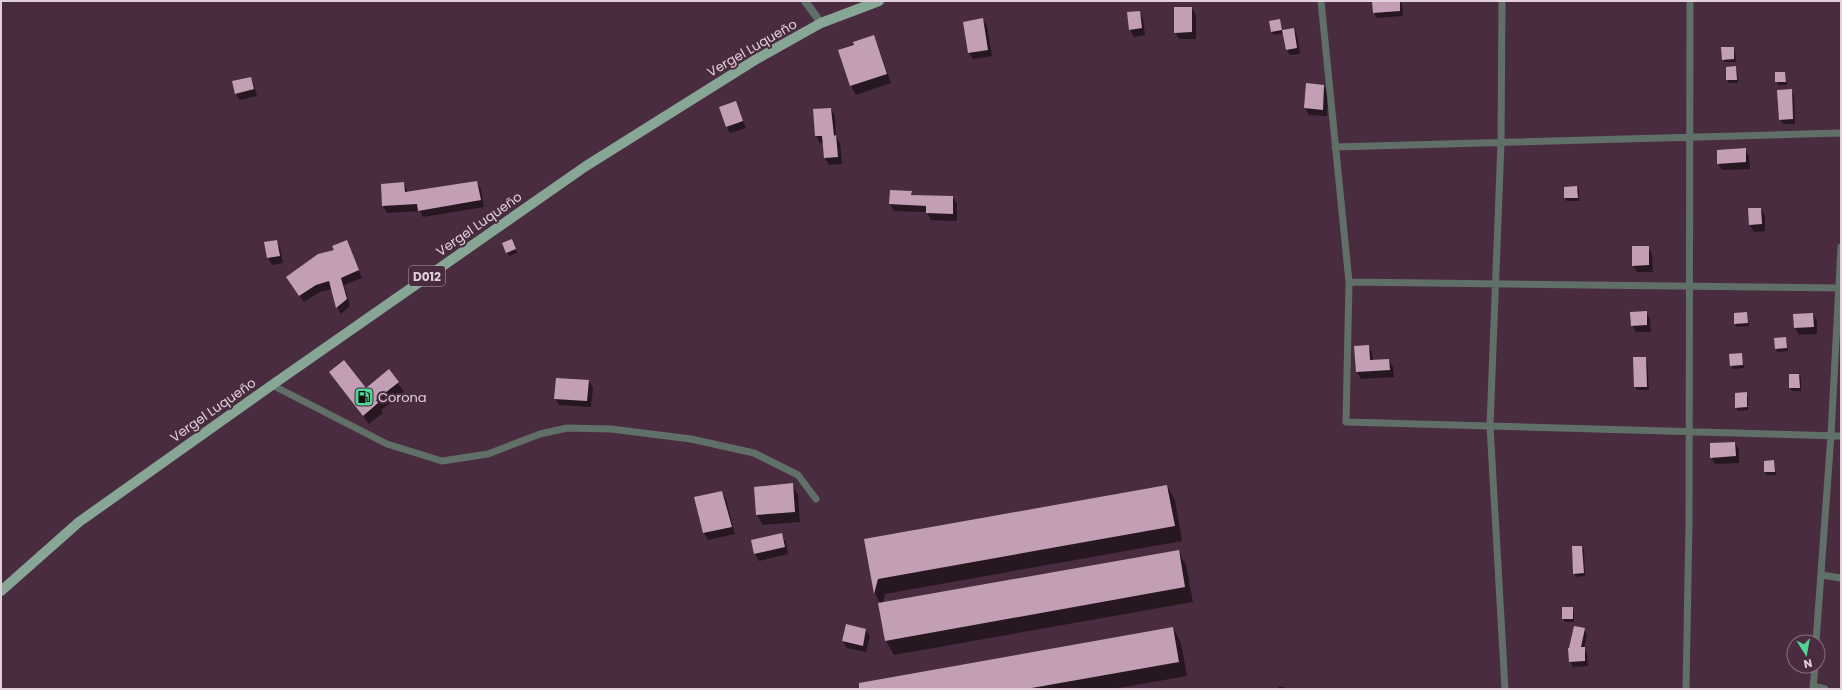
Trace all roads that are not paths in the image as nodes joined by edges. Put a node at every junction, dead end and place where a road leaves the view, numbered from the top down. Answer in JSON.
{"nodes":[{"id":1,"x":805,"y":1,"type":"edge"},
{"id":2,"x":879,"y":1,"type":"edge"},
{"id":3,"x":1321,"y":1,"type":"edge"},
{"id":4,"x":1502,"y":1,"type":"edge"},
{"id":5,"x":1690,"y":1,"type":"edge"},
{"id":6,"x":821,"y":23,"type":"junction"},
{"id":7,"x":1841,"y":133,"type":"edge"},
{"id":8,"x":1690,"y":137,"type":"junction"},
{"id":9,"x":1501,"y":143,"type":"junction"},
{"id":10,"x":1335,"y":147,"type":"junction"},
{"id":11,"x":1841,"y":247,"type":"edge"},
{"id":12,"x":1348,"y":282,"type":"junction"},
{"id":13,"x":1496,"y":284,"type":"junction"},
{"id":14,"x":1689,"y":286,"type":"junction"},
{"id":15,"x":1840,"y":288,"type":"edge"},
{"id":16,"x":272,"y":384,"type":"junction"},
{"id":17,"x":1490,"y":426,"type":"junction"},
{"id":18,"x":1689,"y":431,"type":"junction"},
{"id":19,"x":1831,"y":435,"type":"junction"},
{"id":20,"x":1841,"y":436,"type":"edge"},
{"id":21,"x":816,"y":499,"type":"dead end"},
{"id":22,"x":1821,"y":575,"type":"junction"},
{"id":23,"x":1841,"y":578,"type":"edge"},
{"id":24,"x":1,"y":591,"type":"edge"},
{"id":25,"x":1817,"y":634,"type":"edge"},
{"id":26,"x":1814,"y":674,"type":"edge"},
{"id":27,"x":1813,"y":688,"type":"edge"},
{"id":28,"x":1505,"y":689,"type":"edge"},
{"id":29,"x":1686,"y":689,"type":"edge"},
{"id":30,"x":1825,"y":689,"type":"edge"}],
"edges":[{"from":1,"to":6,"type":"street"},
{"from":2,"to":6,"type":"main road","name":"Vergel Luqueño","number":"D012"},
{"from":3,"to":10,"type":"lane"},
{"from":4,"to":9,"type":"lane"},
{"from":5,"to":8,"type":"lane"},
{"from":6,"to":16,"type":"main road","name":"Vergel Luqueño","number":"D012"},
{"from":7,"to":8,"type":"lane"},
{"from":8,"to":9,"type":"lane"},
{"from":8,"to":14,"type":"lane"},
{"from":9,"to":10,"type":"lane"},
{"from":9,"to":13,"type":"lane"},
{"from":10,"to":12,"type":"lane"},
{"from":11,"to":15,"type":"lane"},
{"from":12,"to":13,"type":"lane"},
{"from":12,"to":17,"type":"lane"},
{"from":13,"to":14,"type":"lane"},
{"from":13,"to":17,"type":"lane"},
{"from":14,"to":15,"type":"lane"},
{"from":14,"to":18,"type":"lane"},
{"from":15,"to":19,"type":"lane"},
{"from":16,"to":21,"type":"lane"},
{"from":16,"to":24,"type":"main road","name":"Vergel Luqueño","number":"D012"},
{"from":17,"to":18,"type":"lane"},
{"from":17,"to":28,"type":"lane"},
{"from":18,"to":19,"type":"lane"},
{"from":18,"to":29,"type":"lane"},
{"from":19,"to":20,"type":"lane"},
{"from":19,"to":22,"type":"lane"},
{"from":22,"to":23,"type":"lane"},
{"from":22,"to":25,"type":"lane"},
{"from":26,"to":27,"type":"lane"},
{"from":27,"to":30,"type":"lane"}]}
